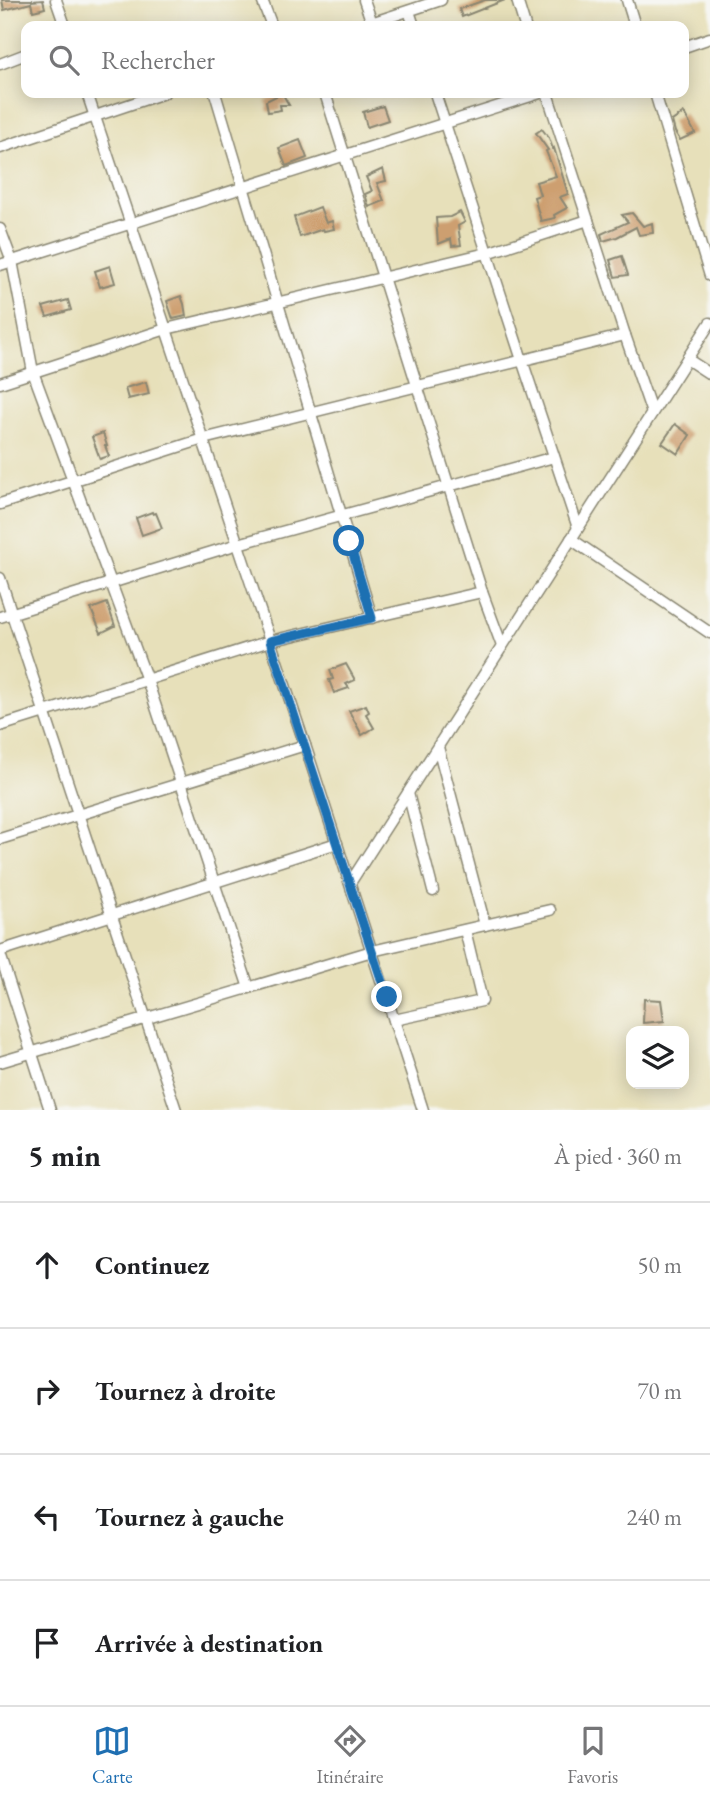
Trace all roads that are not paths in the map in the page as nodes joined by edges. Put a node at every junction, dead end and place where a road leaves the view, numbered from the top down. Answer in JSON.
{"nodes":[{"id":1,"x":56,"y":0,"type":"edge"},
{"id":2,"x":262,"y":0,"type":"edge"},
{"id":3,"x":363,"y":0,"type":"edge"},
{"id":4,"x":441,"y":0,"type":"edge"},
{"id":5,"x":517,"y":0,"type":"edge"},
{"id":6,"x":627,"y":0,"type":"edge"},
{"id":7,"x":409,"y":11,"type":"junction"},
{"id":8,"x":63,"y":21,"type":"edge"},
{"id":9,"x":270,"y":21,"type":"edge"},
{"id":10,"x":366,"y":21,"type":"edge"},
{"id":11,"x":379,"y":21,"type":"edge"},
{"id":12,"x":412,"y":21,"type":"edge"},
{"id":13,"x":523,"y":21,"type":"edge"},
{"id":14,"x":633,"y":21,"type":"edge"},
{"id":15,"x":710,"y":38,"type":"edge"},
{"id":16,"x":689,"y":45,"type":"edge"},
{"id":17,"x":21,"y":56,"type":"edge"},
{"id":18,"x":0,"y":64,"type":"edge"},
{"id":19,"x":89,"y":98,"type":"edge"},
{"id":20,"x":149,"y":98,"type":"edge"},
{"id":21,"x":216,"y":98,"type":"edge"},
{"id":22,"x":327,"y":98,"type":"edge"},
{"id":23,"x":437,"y":98,"type":"edge"},
{"id":24,"x":524,"y":98,"type":"edge"},
{"id":25,"x":549,"y":98,"type":"edge"},
{"id":26,"x":657,"y":98,"type":"edge"},
{"id":27,"x":95,"y":116,"type":"junction"},
{"id":28,"x":445,"y":123,"type":"junction"},
{"id":29,"x":0,"y":148,"type":"edge"},
{"id":30,"x":344,"y":155,"type":"junction"},
{"id":31,"x":243,"y":187,"type":"junction"},
{"id":32,"x":588,"y":220,"type":"junction"},
{"id":33,"x":131,"y":223,"type":"junction"},
{"id":34,"x":0,"y":229,"type":"edge"},
{"id":35,"x":487,"y":253,"type":"junction"},
{"id":36,"x":12,"y":261,"type":"junction"},
{"id":37,"x":0,"y":265,"type":"edge"},
{"id":38,"x":710,"y":276,"type":"edge"},
{"id":39,"x":383,"y":277,"type":"junction"},
{"id":40,"x":278,"y":302,"type":"junction"},
{"id":41,"x":710,"y":323,"type":"edge"},
{"id":42,"x":166,"y":329,"type":"junction"},
{"id":43,"x":625,"y":335,"type":"junction"},
{"id":44,"x":687,"y":359,"type":"junction"},
{"id":45,"x":522,"y":360,"type":"junction"},
{"id":46,"x":33,"y":372,"type":"junction"},
{"id":47,"x":710,"y":374,"type":"edge"},
{"id":48,"x":0,"y":383,"type":"edge"},
{"id":49,"x":417,"y":386,"type":"junction"},
{"id":50,"x":310,"y":412,"type":"junction"},
{"id":51,"x":652,"y":413,"type":"junction"},
{"id":52,"x":203,"y":439,"type":"junction"},
{"id":53,"x":554,"y":457,"type":"junction"},
{"id":54,"x":74,"y":480,"type":"junction"},
{"id":55,"x":449,"y":486,"type":"junction"},
{"id":56,"x":0,"y":504,"type":"edge"},
{"id":57,"x":341,"y":515,"type":"junction"},
{"id":58,"x":578,"y":528,"type":"junction"},
{"id":59,"x":571,"y":539,"type":"junction"},
{"id":60,"x":238,"y":544,"type":"junction"},
{"id":61,"x":0,"y":578,"type":"edge"},
{"id":62,"x":111,"y":583,"type":"junction"},
{"id":63,"x":482,"y":592,"type":"junction"},
{"id":64,"x":12,"y":614,"type":"junction"},
{"id":65,"x":0,"y":617,"type":"edge"},
{"id":66,"x":372,"y":618,"type":"junction"},
{"id":67,"x":710,"y":633,"type":"edge"},
{"id":68,"x":270,"y":641,"type":"junction"},
{"id":69,"x":502,"y":646,"type":"junction"},
{"id":70,"x":147,"y":680,"type":"junction"},
{"id":71,"x":44,"y":712,"type":"junction"},
{"id":72,"x":0,"y":726,"type":"edge"},
{"id":73,"x":305,"y":746,"type":"junction"},
{"id":74,"x":438,"y":747,"type":"junction"},
{"id":75,"x":182,"y":783,"type":"junction"},
{"id":76,"x":408,"y":793,"type":"junction"},
{"id":77,"x":78,"y":815,"type":"junction"},
{"id":78,"x":0,"y":839,"type":"edge"},
{"id":79,"x":337,"y":844,"type":"junction"},
{"id":80,"x":215,"y":883,"type":"junction"},
{"id":81,"x":350,"y":883,"type":"junction"},
{"id":82,"x":433,"y":891,"type":"dead end"},
{"id":83,"x":550,"y":910,"type":"dead end"},
{"id":84,"x":111,"y":915,"type":"junction"},
{"id":85,"x":485,"y":925,"type":"junction"},
{"id":86,"x":465,"y":930,"type":"junction"},
{"id":87,"x":372,"y":951,"type":"junction"},
{"id":88,"x":0,"y":953,"type":"edge"},
{"id":89,"x":249,"y":988,"type":"junction"},
{"id":90,"x":146,"y":1019,"type":"junction"},
{"id":91,"x":394,"y":1020,"type":"junction"},
{"id":92,"x":32,"y":1053,"type":"junction"},
{"id":93,"x":0,"y":1062,"type":"edge"},
{"id":94,"x":50,"y":1110,"type":"edge"},
{"id":95,"x":176,"y":1110,"type":"edge"},
{"id":96,"x":423,"y":1110,"type":"edge"}],
"edges":[{"from":1,"to":8,"type":"street"},
{"from":2,"to":9,"type":"street"},
{"from":3,"to":10,"type":"street"},
{"from":4,"to":7,"type":"street"},
{"from":5,"to":13,"type":"street"},
{"from":6,"to":14,"type":"street"},
{"from":7,"to":11,"type":"street"},
{"from":7,"to":12,"type":"street"},
{"from":15,"to":16,"type":"street"},
{"from":17,"to":18,"type":"street"},
{"from":19,"to":27,"type":"street"},
{"from":20,"to":27,"type":"street"},
{"from":21,"to":31,"type":"street"},
{"from":22,"to":30,"type":"street"},
{"from":23,"to":28,"type":"street"},
{"from":24,"to":28,"type":"street"},
{"from":25,"to":32,"type":"street"},
{"from":26,"to":38,"type":"street"},
{"from":27,"to":29,"type":"street"},
{"from":27,"to":33,"type":"street"},
{"from":28,"to":30,"type":"street"},
{"from":28,"to":35,"type":"street"},
{"from":30,"to":31,"type":"street"},
{"from":30,"to":39,"type":"street"},
{"from":31,"to":33,"type":"street"},
{"from":31,"to":40,"type":"street"},
{"from":32,"to":35,"type":"street"},
{"from":32,"to":43,"type":"street"},
{"from":33,"to":36,"type":"street"},
{"from":33,"to":42,"type":"street"},
{"from":34,"to":36,"type":"street"},
{"from":35,"to":39,"type":"street"},
{"from":35,"to":45,"type":"street"},
{"from":36,"to":37,"type":"street"},
{"from":36,"to":46,"type":"street"},
{"from":39,"to":40,"type":"street"},
{"from":39,"to":49,"type":"street"},
{"from":40,"to":42,"type":"street"},
{"from":40,"to":50,"type":"street"},
{"from":41,"to":44,"type":"street"},
{"from":42,"to":46,"type":"street"},
{"from":42,"to":52,"type":"street"},
{"from":43,"to":45,"type":"street"},
{"from":43,"to":51,"type":"street"},
{"from":44,"to":47,"type":"street"},
{"from":44,"to":51,"type":"street"},
{"from":45,"to":49,"type":"street"},
{"from":45,"to":53,"type":"street"},
{"from":46,"to":48,"type":"street"},
{"from":46,"to":54,"type":"street"},
{"from":49,"to":50,"type":"street"},
{"from":49,"to":55,"type":"street"},
{"from":50,"to":52,"type":"street"},
{"from":50,"to":57,"type":"street"},
{"from":51,"to":58,"type":"street"},
{"from":52,"to":54,"type":"street"},
{"from":52,"to":60,"type":"street"},
{"from":53,"to":55,"type":"street"},
{"from":53,"to":58,"type":"street"},
{"from":54,"to":56,"type":"street"},
{"from":54,"to":62,"type":"street"},
{"from":55,"to":57,"type":"street"},
{"from":55,"to":63,"type":"street"},
{"from":57,"to":60,"type":"street"},
{"from":57,"to":66,"type":"street"},
{"from":58,"to":59,"type":"street"},
{"from":59,"to":67,"type":"street"},
{"from":59,"to":69,"type":"street"},
{"from":60,"to":62,"type":"street"},
{"from":60,"to":68,"type":"street"},
{"from":61,"to":64,"type":"street"},
{"from":62,"to":64,"type":"street"},
{"from":62,"to":70,"type":"street"},
{"from":63,"to":66,"type":"street"},
{"from":63,"to":69,"type":"street"},
{"from":64,"to":65,"type":"street"},
{"from":64,"to":71,"type":"street"},
{"from":66,"to":68,"type":"street"},
{"from":68,"to":70,"type":"street"},
{"from":68,"to":73,"type":"street"},
{"from":69,"to":74,"type":"street"},
{"from":70,"to":71,"type":"street"},
{"from":70,"to":75,"type":"street"},
{"from":71,"to":72,"type":"street"},
{"from":71,"to":77,"type":"street"},
{"from":73,"to":75,"type":"street"},
{"from":73,"to":79,"type":"street"},
{"from":74,"to":76,"type":"street"},
{"from":74,"to":85,"type":"street"},
{"from":75,"to":77,"type":"street"},
{"from":75,"to":80,"type":"street"},
{"from":76,"to":81,"type":"street"},
{"from":76,"to":82,"type":"street"},
{"from":77,"to":78,"type":"street"},
{"from":77,"to":84,"type":"street"},
{"from":79,"to":80,"type":"street"},
{"from":79,"to":81,"type":"street"},
{"from":80,"to":84,"type":"street"},
{"from":80,"to":89,"type":"street"},
{"from":81,"to":87,"type":"street"},
{"from":83,"to":85,"type":"street"},
{"from":84,"to":88,"type":"street"},
{"from":84,"to":90,"type":"street"},
{"from":85,"to":86,"type":"street"},
{"from":86,"to":87,"type":"street"},
{"from":86,"to":91,"type":"street"},
{"from":87,"to":89,"type":"street"},
{"from":87,"to":91,"type":"street"},
{"from":88,"to":92,"type":"street"},
{"from":89,"to":90,"type":"street"},
{"from":90,"to":92,"type":"street"},
{"from":90,"to":95,"type":"street"},
{"from":91,"to":96,"type":"street"},
{"from":92,"to":93,"type":"street"},
{"from":92,"to":94,"type":"street"}]}
